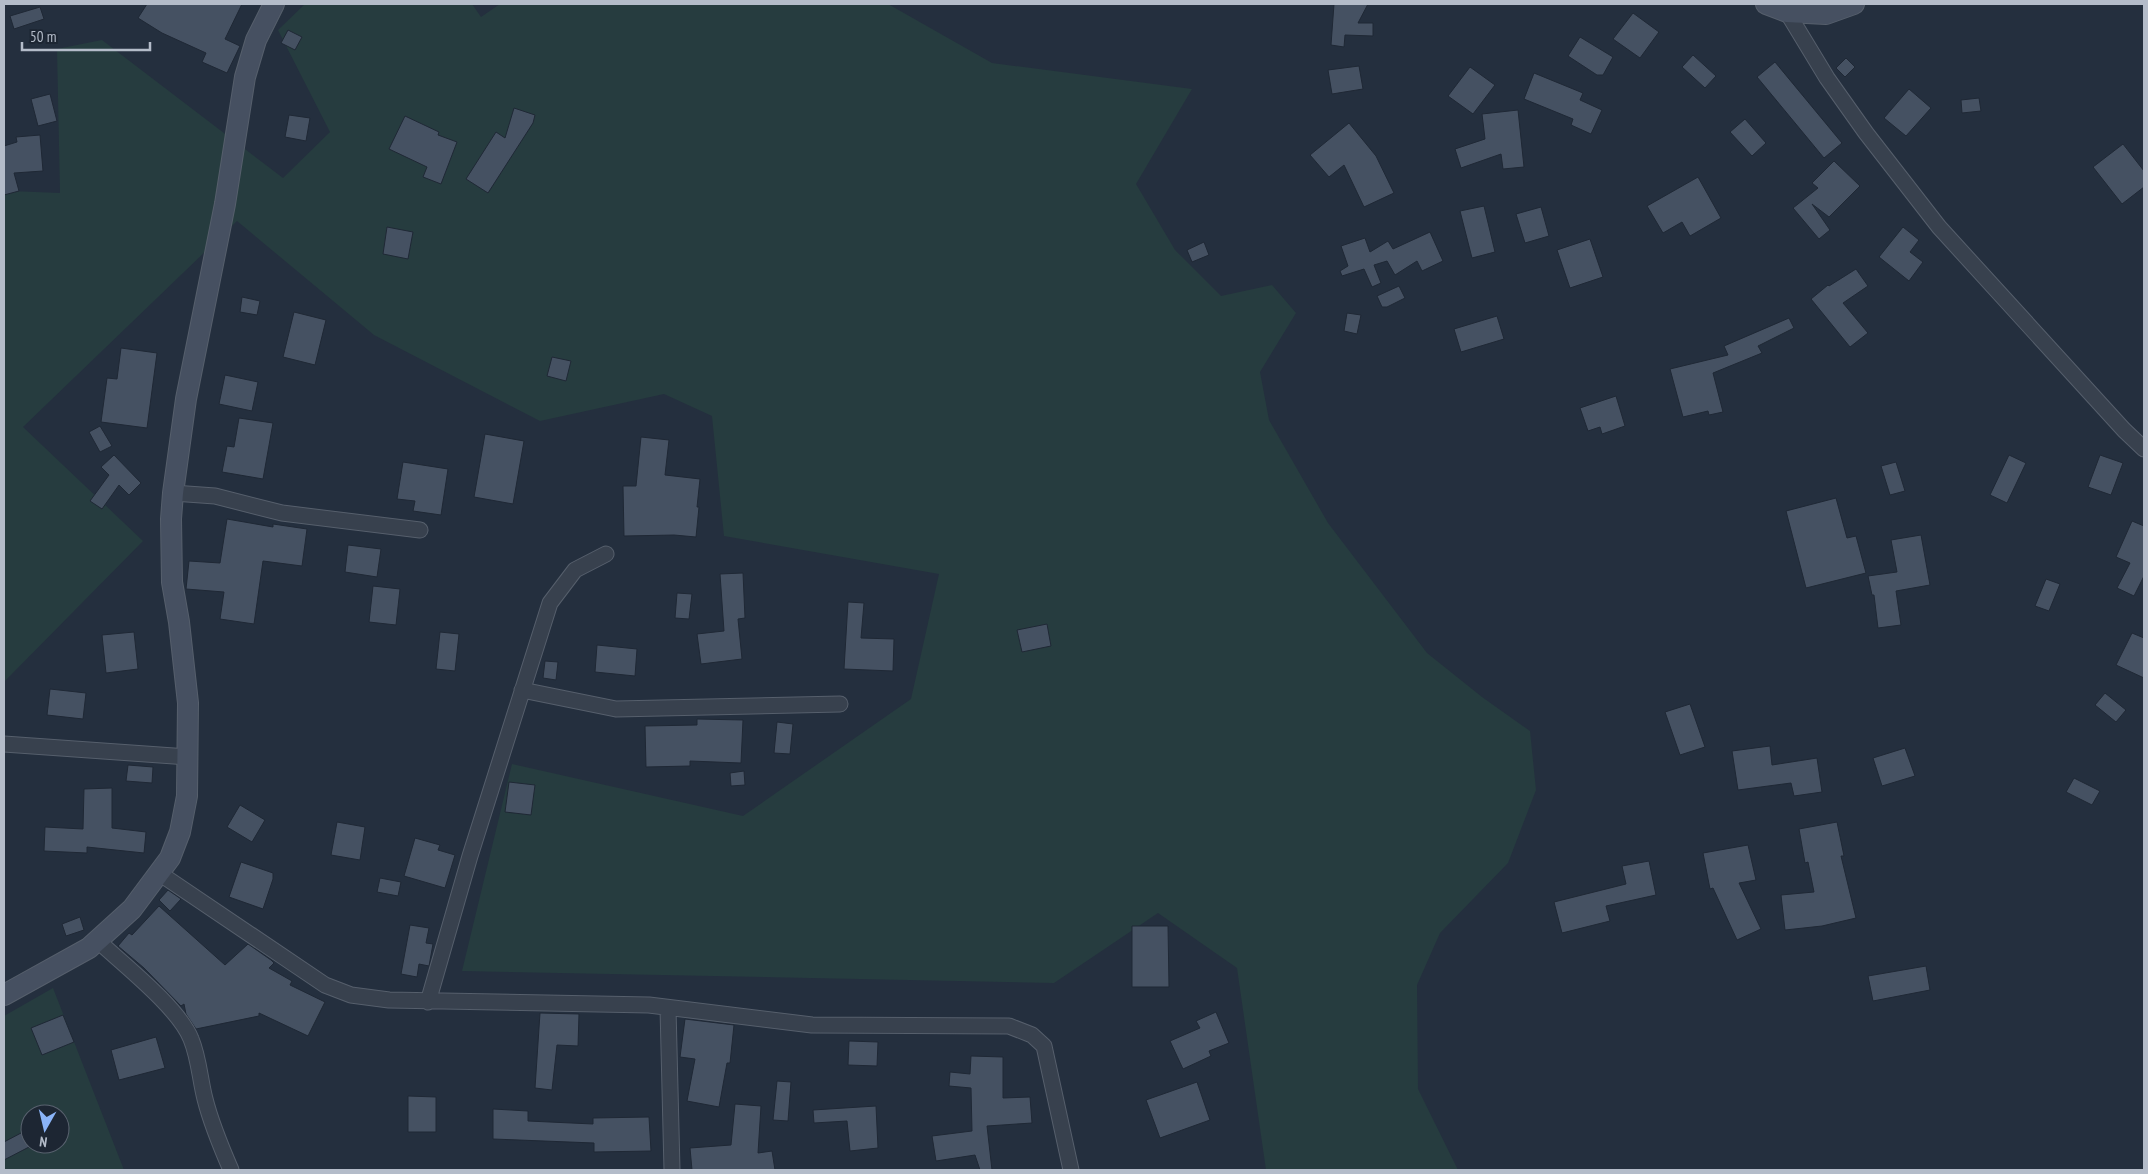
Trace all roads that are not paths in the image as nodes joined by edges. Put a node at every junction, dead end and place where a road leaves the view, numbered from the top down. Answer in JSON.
{"nodes":[{"id":1,"x":274,"y":4,"type":"edge"},
{"id":2,"x":1766,"y":4,"type":"edge"},
{"id":3,"x":1854,"y":4,"type":"edge"},
{"id":4,"x":1787,"y":12,"type":"junction"},
{"id":5,"x":2144,"y":449,"type":"edge"},
{"id":6,"x":173,"y":493,"type":"junction"},
{"id":7,"x":420,"y":530,"type":"dead end"},
{"id":8,"x":606,"y":554,"type":"dead end"},
{"id":9,"x":522,"y":690,"type":"junction"},
{"id":10,"x":840,"y":704,"type":"dead end"},
{"id":11,"x":4,"y":744,"type":"edge"},
{"id":12,"x":188,"y":757,"type":"junction"},
{"id":13,"x":160,"y":873,"type":"junction"},
{"id":14,"x":97,"y":940,"type":"junction"},
{"id":15,"x":4,"y":996,"type":"edge"},
{"id":16,"x":428,"y":1002,"type":"junction"},
{"id":17,"x":668,"y":1008,"type":"junction"},
{"id":18,"x":231,"y":1170,"type":"edge"},
{"id":19,"x":672,"y":1170,"type":"edge"},
{"id":20,"x":1072,"y":1170,"type":"edge"}],
"edges":[{"from":1,"to":6,"type":"street"},
{"from":2,"to":4,"type":"street"},
{"from":3,"to":4,"type":"street"},
{"from":4,"to":5,"type":"street"},
{"from":6,"to":7,"type":"street"},
{"from":6,"to":12,"type":"street"},
{"from":8,"to":9,"type":"street"},
{"from":9,"to":10,"type":"street"},
{"from":9,"to":16,"type":"street"},
{"from":11,"to":12,"type":"street"},
{"from":12,"to":13,"type":"street"},
{"from":13,"to":14,"type":"street"},
{"from":13,"to":16,"type":"street"},
{"from":14,"to":15,"type":"street"},
{"from":14,"to":18,"type":"street"},
{"from":16,"to":17,"type":"street"},
{"from":17,"to":19,"type":"street"},
{"from":17,"to":20,"type":"street"}]}
